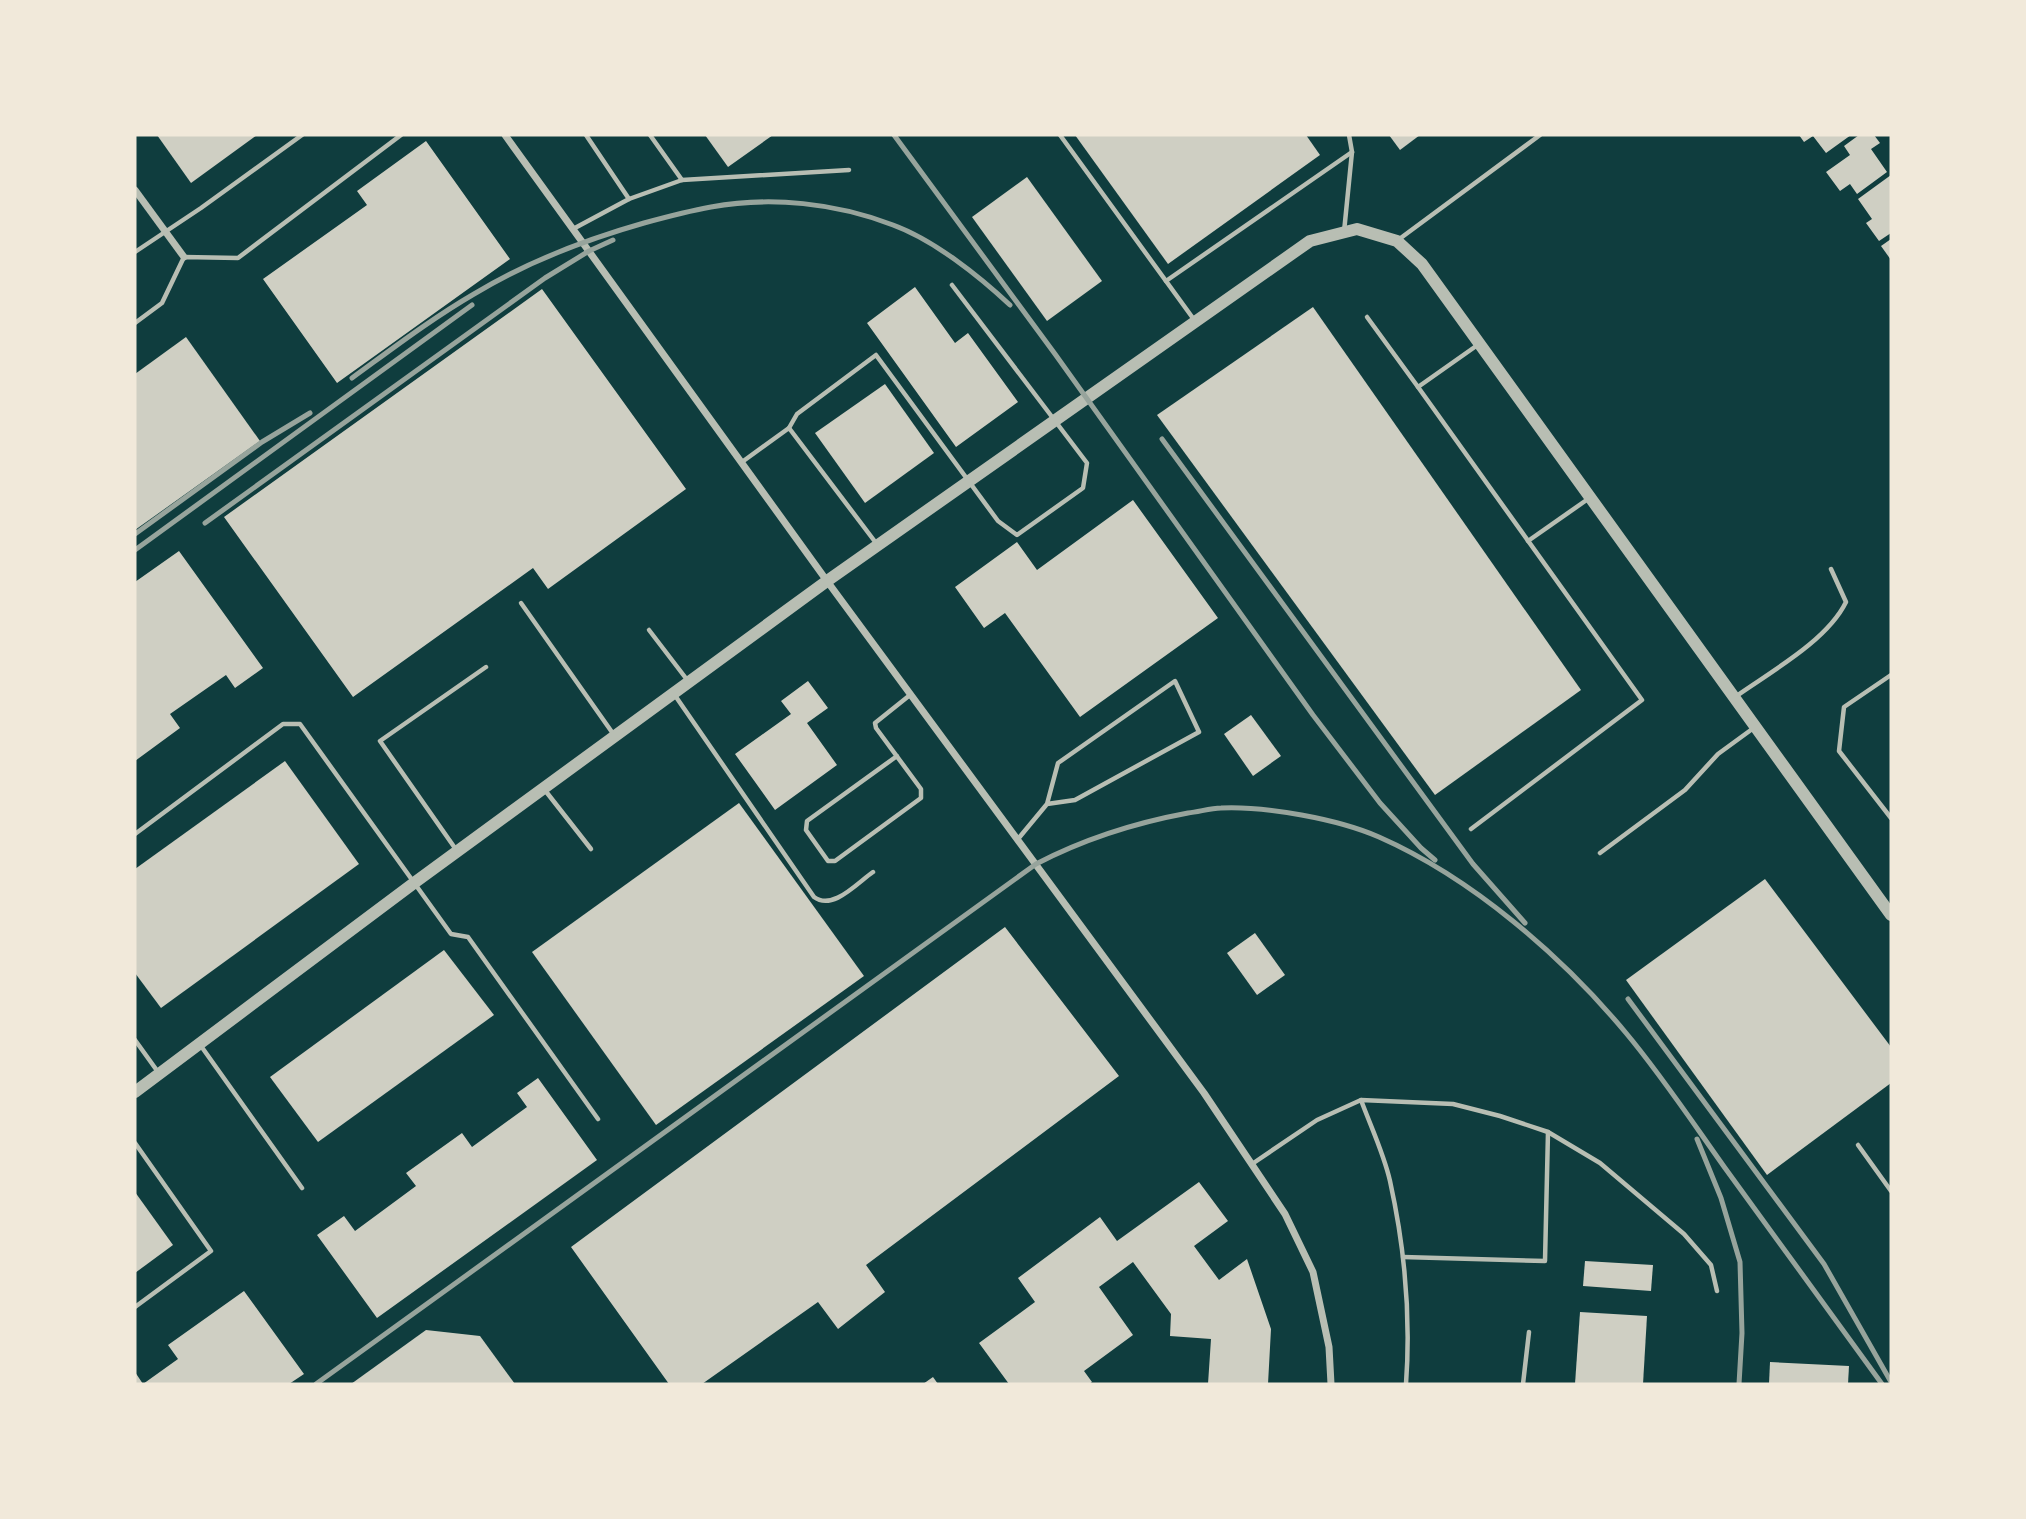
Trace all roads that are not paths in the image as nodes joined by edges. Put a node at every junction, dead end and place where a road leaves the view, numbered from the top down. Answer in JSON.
{"nodes":[{"id":1,"x":302,"y":135,"type":"edge"},
{"id":2,"x":401,"y":135,"type":"edge"},
{"id":3,"x":505,"y":135,"type":"edge"},
{"id":4,"x":586,"y":135,"type":"edge"},
{"id":5,"x":650,"y":135,"type":"edge"},
{"id":6,"x":1060,"y":135,"type":"edge"},
{"id":7,"x":1349,"y":135,"type":"edge"},
{"id":8,"x":1541,"y":135,"type":"edge"},
{"id":9,"x":1352,"y":152,"type":"junction"},
{"id":10,"x":849,"y":170,"type":"dead end"},
{"id":11,"x":682,"y":180,"type":"junction"},
{"id":12,"x":135,"y":190,"type":"edge"},
{"id":13,"x":629,"y":199,"type":"junction"},
{"id":14,"x":573,"y":229,"type":"junction"},
{"id":15,"x":164,"y":231,"type":"junction"},
{"id":16,"x":1344,"y":233,"type":"junction"},
{"id":17,"x":1397,"y":241,"type":"junction"},
{"id":18,"x":135,"y":252,"type":"edge"},
{"id":19,"x":184,"y":257,"type":"junction"},
{"id":20,"x":1166,"y":281,"type":"junction"},
{"id":21,"x":952,"y":285,"type":"dead end"},
{"id":22,"x":1367,"y":317,"type":"dead end"},
{"id":23,"x":1195,"y":321,"type":"junction"},
{"id":24,"x":135,"y":323,"type":"edge"},
{"id":25,"x":1479,"y":343,"type":"junction"},
{"id":26,"x":1418,"y":387,"type":"junction"},
{"id":27,"x":1056,"y":420,"type":"junction"},
{"id":28,"x":789,"y":428,"type":"junction"},
{"id":29,"x":742,"y":462,"type":"junction"},
{"id":30,"x":969,"y":481,"type":"junction"},
{"id":31,"x":1591,"y":497,"type":"junction"},
{"id":32,"x":1528,"y":541,"type":"junction"},
{"id":33,"x":878,"y":545,"type":"junction"},
{"id":34,"x":1831,"y":569,"type":"dead end"},
{"id":35,"x":827,"y":580,"type":"junction"},
{"id":36,"x":521,"y":603,"type":"dead end"},
{"id":37,"x":649,"y":630,"type":"dead end"},
{"id":38,"x":486,"y":667,"type":"dead end"},
{"id":39,"x":1891,"y":675,"type":"edge"},
{"id":40,"x":688,"y":682,"type":"junction"},
{"id":41,"x":673,"y":693,"type":"junction"},
{"id":42,"x":910,"y":694,"type":"junction"},
{"id":43,"x":1734,"y":697,"type":"junction"},
{"id":44,"x":1755,"y":726,"type":"junction"},
{"id":45,"x":615,"y":736,"type":"junction"},
{"id":46,"x":897,"y":756,"type":"junction"},
{"id":47,"x":543,"y":789,"type":"junction"},
{"id":48,"x":1047,"y":804,"type":"junction"},
{"id":49,"x":1891,"y":818,"type":"edge"},
{"id":50,"x":1471,"y":829,"type":"dead end"},
{"id":51,"x":135,"y":834,"type":"edge"},
{"id":52,"x":1018,"y":839,"type":"junction"},
{"id":53,"x":591,"y":849,"type":"dead end"},
{"id":54,"x":457,"y":851,"type":"junction"},
{"id":55,"x":1600,"y":853,"type":"dead end"},
{"id":56,"x":873,"y":872,"type":"dead end"},
{"id":57,"x":414,"y":883,"type":"junction"},
{"id":58,"x":1891,"y":915,"type":"edge"},
{"id":59,"x":135,"y":1040,"type":"edge"},
{"id":60,"x":199,"y":1042,"type":"junction"},
{"id":61,"x":159,"y":1073,"type":"junction"},
{"id":62,"x":135,"y":1091,"type":"edge"},
{"id":63,"x":1361,"y":1100,"type":"junction"},
{"id":64,"x":598,"y":1119,"type":"dead end"},
{"id":65,"x":1548,"y":1132,"type":"junction"},
{"id":66,"x":135,"y":1143,"type":"edge"},
{"id":67,"x":1858,"y":1145,"type":"dead end"},
{"id":68,"x":1251,"y":1164,"type":"junction"},
{"id":69,"x":302,"y":1188,"type":"dead end"},
{"id":70,"x":1891,"y":1191,"type":"edge"},
{"id":71,"x":1404,"y":1257,"type":"junction"},
{"id":72,"x":1717,"y":1291,"type":"dead end"},
{"id":73,"x":135,"y":1307,"type":"edge"},
{"id":74,"x":1529,"y":1332,"type":"dead end"},
{"id":75,"x":1331,"y":1384,"type":"edge"},
{"id":76,"x":1406,"y":1384,"type":"edge"},
{"id":77,"x":1523,"y":1384,"type":"edge"}],
"edges":[{"from":1,"to":15,"type":"lane"},
{"from":2,"to":19,"type":"lane"},
{"from":3,"to":14,"type":"street"},
{"from":4,"to":13,"type":"lane"},
{"from":5,"to":11,"type":"lane"},
{"from":6,"to":20,"type":"lane"},
{"from":7,"to":9,"type":"lane"},
{"from":8,"to":17,"type":"lane"},
{"from":9,"to":16,"type":"lane"},
{"from":9,"to":20,"type":"lane"},
{"from":10,"to":11,"type":"lane"},
{"from":11,"to":13,"type":"lane"},
{"from":12,"to":15,"type":"street"},
{"from":13,"to":14,"type":"lane"},
{"from":14,"to":29,"type":"street"},
{"from":15,"to":18,"type":"lane"},
{"from":15,"to":19,"type":"street"},
{"from":16,"to":17,"type":"street"},
{"from":16,"to":23,"type":"street"},
{"from":17,"to":25,"type":"street"},
{"from":19,"to":24,"type":"lane"},
{"from":20,"to":23,"type":"lane"},
{"from":21,"to":27,"type":"lane"},
{"from":22,"to":26,"type":"lane"},
{"from":23,"to":27,"type":"street"},
{"from":25,"to":26,"type":"lane"},
{"from":25,"to":31,"type":"street"},
{"from":26,"to":32,"type":"lane"},
{"from":27,"to":30,"type":"street"},
{"from":27,"to":30,"type":"lane"},
{"from":28,"to":29,"type":"lane"},
{"from":28,"to":30,"type":"lane"},
{"from":28,"to":33,"type":"lane"},
{"from":29,"to":35,"type":"street"},
{"from":30,"to":33,"type":"street"},
{"from":31,"to":32,"type":"lane"},
{"from":31,"to":43,"type":"street"},
{"from":32,"to":50,"type":"lane"},
{"from":33,"to":35,"type":"street"},
{"from":34,"to":43,"type":"lane"},
{"from":35,"to":40,"type":"street"},
{"from":35,"to":42,"type":"street"},
{"from":36,"to":45,"type":"lane"},
{"from":37,"to":40,"type":"lane"},
{"from":38,"to":54,"type":"lane"},
{"from":39,"to":49,"type":"lane"},
{"from":40,"to":41,"type":"street"},
{"from":41,"to":45,"type":"street"},
{"from":41,"to":56,"type":"lane"},
{"from":42,"to":46,"type":"lane"},
{"from":42,"to":52,"type":"street"},
{"from":43,"to":44,"type":"street"},
{"from":44,"to":55,"type":"lane"},
{"from":44,"to":58,"type":"street"},
{"from":45,"to":47,"type":"street"},
{"from":46,"to":46,"type":"lane"},
{"from":47,"to":53,"type":"lane"},
{"from":47,"to":54,"type":"street"},
{"from":48,"to":48,"type":"lane"},
{"from":48,"to":52,"type":"lane"},
{"from":51,"to":57,"type":"lane"},
{"from":52,"to":68,"type":"street"},
{"from":54,"to":57,"type":"street"},
{"from":57,"to":60,"type":"street"},
{"from":57,"to":64,"type":"lane"},
{"from":59,"to":61,"type":"lane"},
{"from":60,"to":61,"type":"street"},
{"from":60,"to":69,"type":"lane"},
{"from":61,"to":62,"type":"street"},
{"from":63,"to":65,"type":"lane"},
{"from":63,"to":68,"type":"lane"},
{"from":63,"to":71,"type":"lane"},
{"from":65,"to":71,"type":"lane"},
{"from":65,"to":72,"type":"lane"},
{"from":66,"to":73,"type":"lane"},
{"from":67,"to":70,"type":"lane"},
{"from":68,"to":75,"type":"street"},
{"from":71,"to":76,"type":"lane"},
{"from":74,"to":77,"type":"lane"}]}
